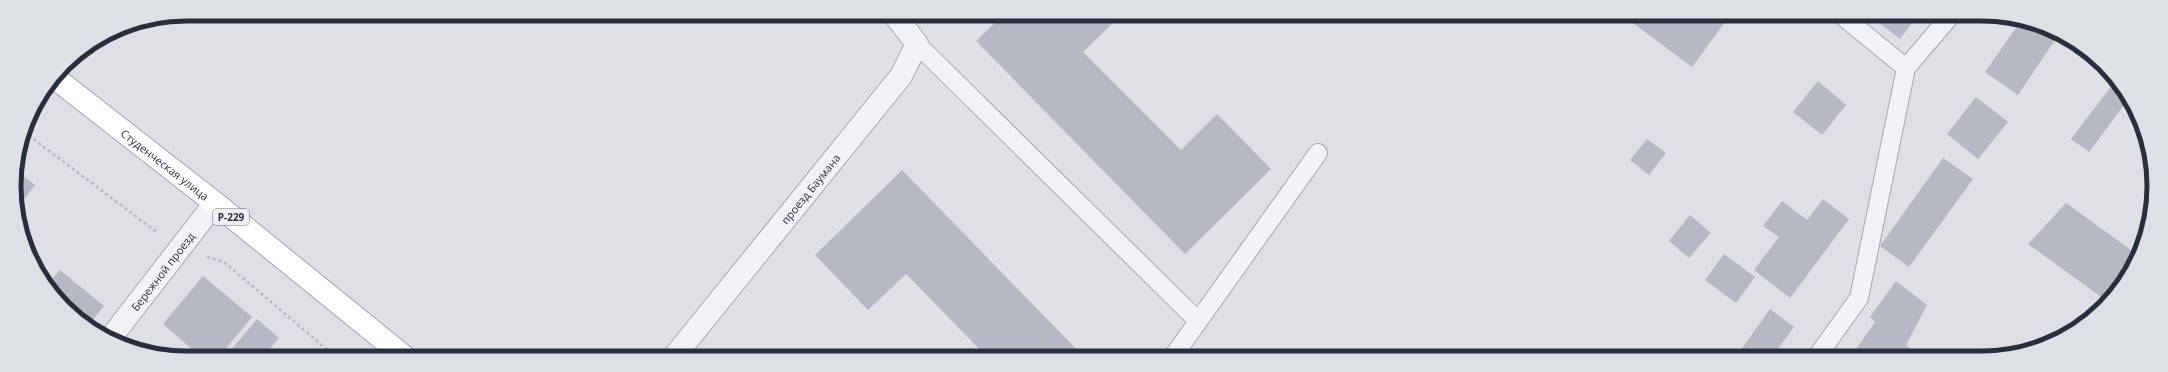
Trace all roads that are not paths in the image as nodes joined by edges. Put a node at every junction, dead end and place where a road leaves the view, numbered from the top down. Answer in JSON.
{"nodes":[{"id":1,"x":899,"y":21,"type":"edge"},
{"id":2,"x":1849,"y":21,"type":"edge"},
{"id":3,"x":1946,"y":21,"type":"edge"},
{"id":4,"x":917,"y":44,"type":"junction"},
{"id":5,"x":1906,"y":68,"type":"junction"},
{"id":6,"x":59,"y":81,"type":"edge"},
{"id":7,"x":1318,"y":153,"type":"dead end"},
{"id":8,"x":214,"y":203,"type":"junction"},
{"id":9,"x":1198,"y":321,"type":"junction"},
{"id":10,"x":114,"y":334,"type":"edge"},
{"id":11,"x":397,"y":351,"type":"edge"},
{"id":12,"x":679,"y":351,"type":"edge"},
{"id":13,"x":1177,"y":351,"type":"edge"},
{"id":14,"x":1821,"y":351,"type":"edge"}],
"edges":[{"from":1,"to":4,"type":"street"},
{"from":2,"to":5,"type":"lane"},
{"from":3,"to":5,"type":"lane"},
{"from":4,"to":9,"type":"lane"},
{"from":4,"to":12,"type":"street","name":"проезд Баумана"},
{"from":5,"to":14,"type":"lane"},
{"from":6,"to":8,"type":"main road","name":"Студенческая улица","number":"Р-229"},
{"from":7,"to":9,"type":"lane"},
{"from":8,"to":10,"type":"street","name":"Бережной проезд"},
{"from":8,"to":11,"type":"main road","name":"Студенческая улица","number":"Р-229"},
{"from":9,"to":13,"type":"lane"}]}
